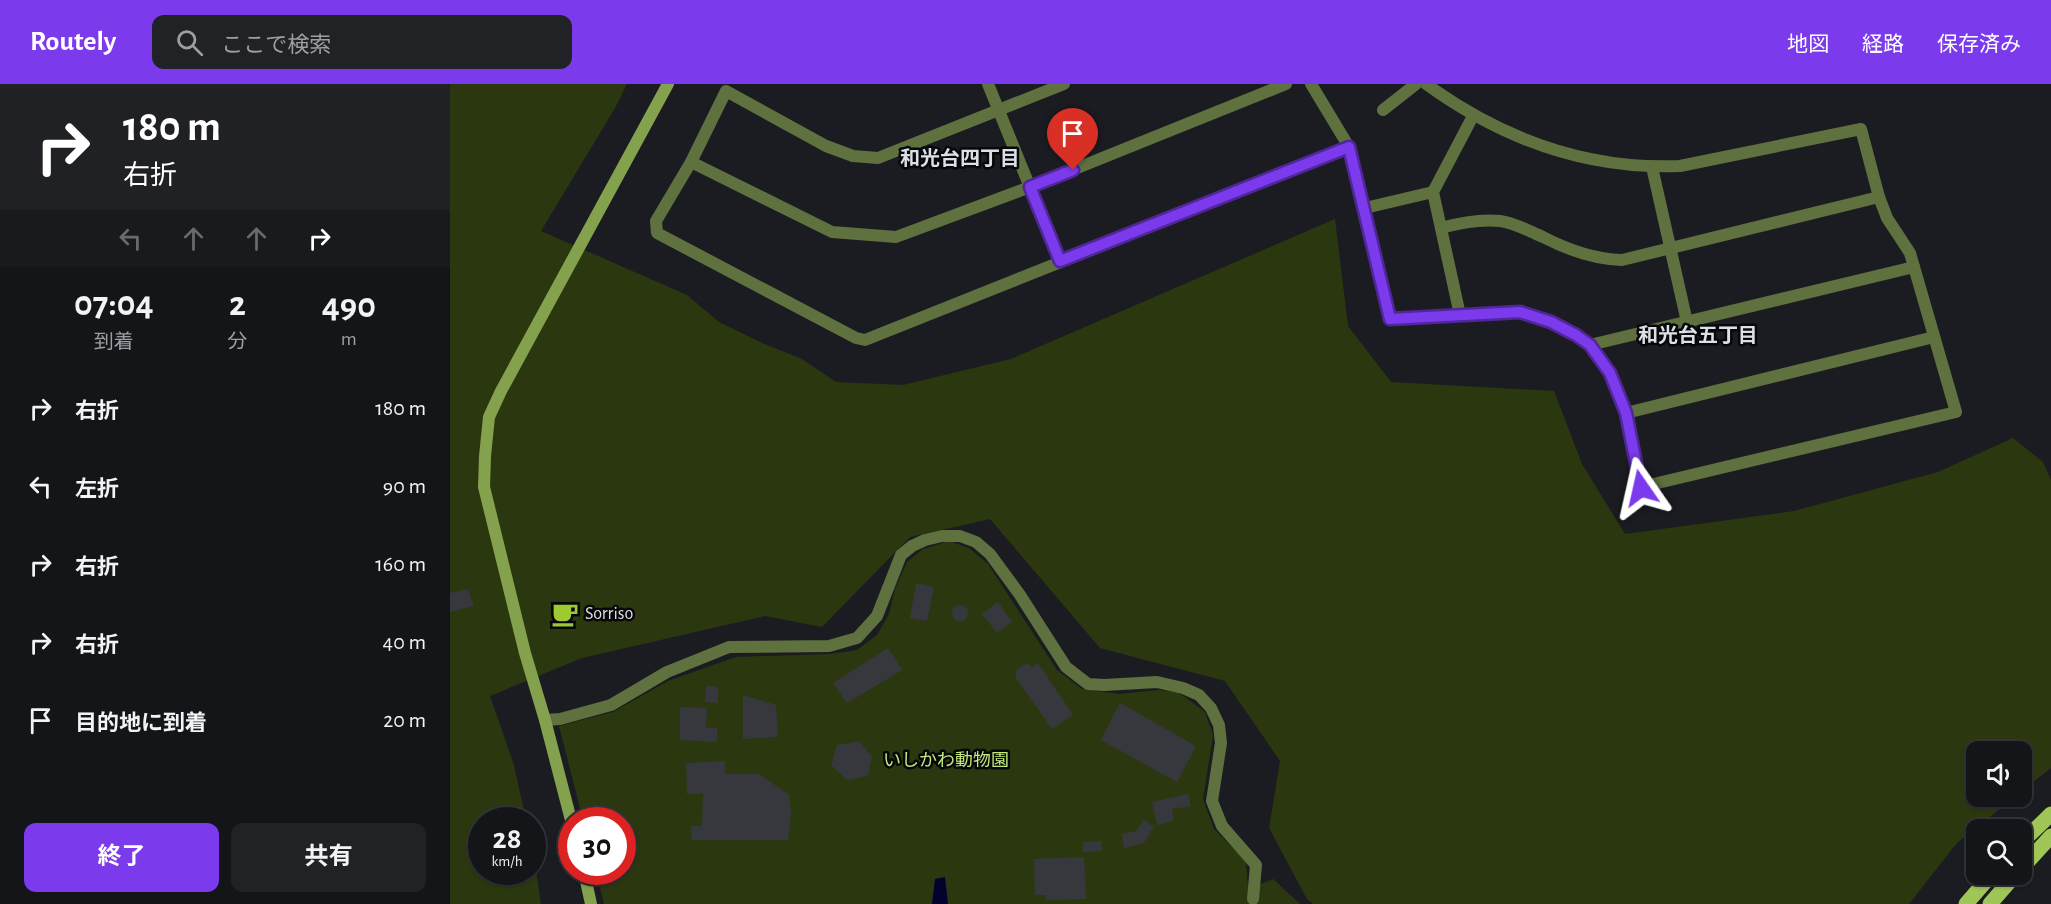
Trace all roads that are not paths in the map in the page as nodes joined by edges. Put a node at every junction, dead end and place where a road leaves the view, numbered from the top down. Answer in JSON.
{"nodes":[{"id":1,"x":668,"y":84,"type":"edge"},
{"id":2,"x":988,"y":84,"type":"edge"},
{"id":3,"x":1064,"y":84,"type":"edge"},
{"id":4,"x":1286,"y":84,"type":"edge"},
{"id":5,"x":1311,"y":84,"type":"edge"},
{"id":6,"x":1416,"y":84,"type":"edge"},
{"id":7,"x":1426,"y":84,"type":"edge"},
{"id":8,"x":999,"y":110,"type":"junction"},
{"id":9,"x":1383,"y":110,"type":"dead end"},
{"id":10,"x":1473,"y":116,"type":"junction"},
{"id":11,"x":1349,"y":147,"type":"junction"},
{"id":12,"x":691,"y":162,"type":"junction"},
{"id":13,"x":1652,"y":167,"type":"junction"},
{"id":14,"x":1030,"y":187,"type":"junction"},
{"id":15,"x":1433,"y":192,"type":"junction"},
{"id":16,"x":1879,"y":197,"type":"junction"},
{"id":17,"x":1365,"y":208,"type":"junction"},
{"id":18,"x":1440,"y":228,"type":"junction"},
{"id":19,"x":1670,"y":249,"type":"junction"},
{"id":20,"x":1060,"y":261,"type":"junction"},
{"id":21,"x":1914,"y":267,"type":"junction"},
{"id":22,"x":1460,"y":315,"type":"junction"},
{"id":23,"x":1687,"y":322,"type":"junction"},
{"id":24,"x":1934,"y":337,"type":"junction"},
{"id":25,"x":1590,"y":345,"type":"junction"},
{"id":26,"x":1626,"y":413,"type":"junction"},
{"id":27,"x":545,"y":720,"type":"junction"},
{"id":28,"x":568,"y":807,"type":"edge"},
{"id":29,"x":2051,"y":814,"type":"edge"},
{"id":30,"x":2032,"y":832,"type":"edge"},
{"id":31,"x":2051,"y":836,"type":"edge"},
{"id":32,"x":2032,"y":857,"type":"edge"},
{"id":33,"x":587,"y":885,"type":"edge"},
{"id":34,"x":1982,"y":885,"type":"edge"},
{"id":35,"x":2006,"y":885,"type":"edge"},
{"id":36,"x":1253,"y":899,"type":"dead end"},
{"id":37,"x":591,"y":904,"type":"edge"},
{"id":38,"x":1966,"y":904,"type":"edge"},
{"id":39,"x":1990,"y":904,"type":"edge"}],
"edges":[{"from":1,"to":27,"type":"street"},
{"from":2,"to":8,"type":"street"},
{"from":3,"to":8,"type":"street"},
{"from":4,"to":14,"type":"street"},
{"from":5,"to":11,"type":"street"},
{"from":6,"to":9,"type":"street"},
{"from":7,"to":10,"type":"street"},
{"from":8,"to":12,"type":"street"},
{"from":8,"to":14,"type":"street"},
{"from":10,"to":13,"type":"street"},
{"from":10,"to":15,"type":"street"},
{"from":11,"to":17,"type":"street"},
{"from":11,"to":20,"type":"street"},
{"from":12,"to":14,"type":"street"},
{"from":12,"to":20,"type":"street"},
{"from":13,"to":16,"type":"street"},
{"from":13,"to":19,"type":"street"},
{"from":14,"to":20,"type":"street"},
{"from":15,"to":17,"type":"street"},
{"from":15,"to":18,"type":"street"},
{"from":16,"to":19,"type":"street"},
{"from":16,"to":21,"type":"street"},
{"from":17,"to":22,"type":"street"},
{"from":18,"to":19,"type":"street"},
{"from":18,"to":22,"type":"street"},
{"from":19,"to":23,"type":"street"},
{"from":21,"to":23,"type":"street"},
{"from":21,"to":24,"type":"street"},
{"from":22,"to":25,"type":"street"},
{"from":23,"to":25,"type":"street"},
{"from":24,"to":26,"type":"street"},
{"from":24,"to":26,"type":"street"},
{"from":25,"to":26,"type":"street"},
{"from":27,"to":28,"type":"street"},
{"from":27,"to":36,"type":"street"},
{"from":29,"to":30,"type":"main road"},
{"from":31,"to":32,"type":"main road"},
{"from":33,"to":37,"type":"street"},
{"from":34,"to":38,"type":"main road"},
{"from":35,"to":39,"type":"main road"}]}
